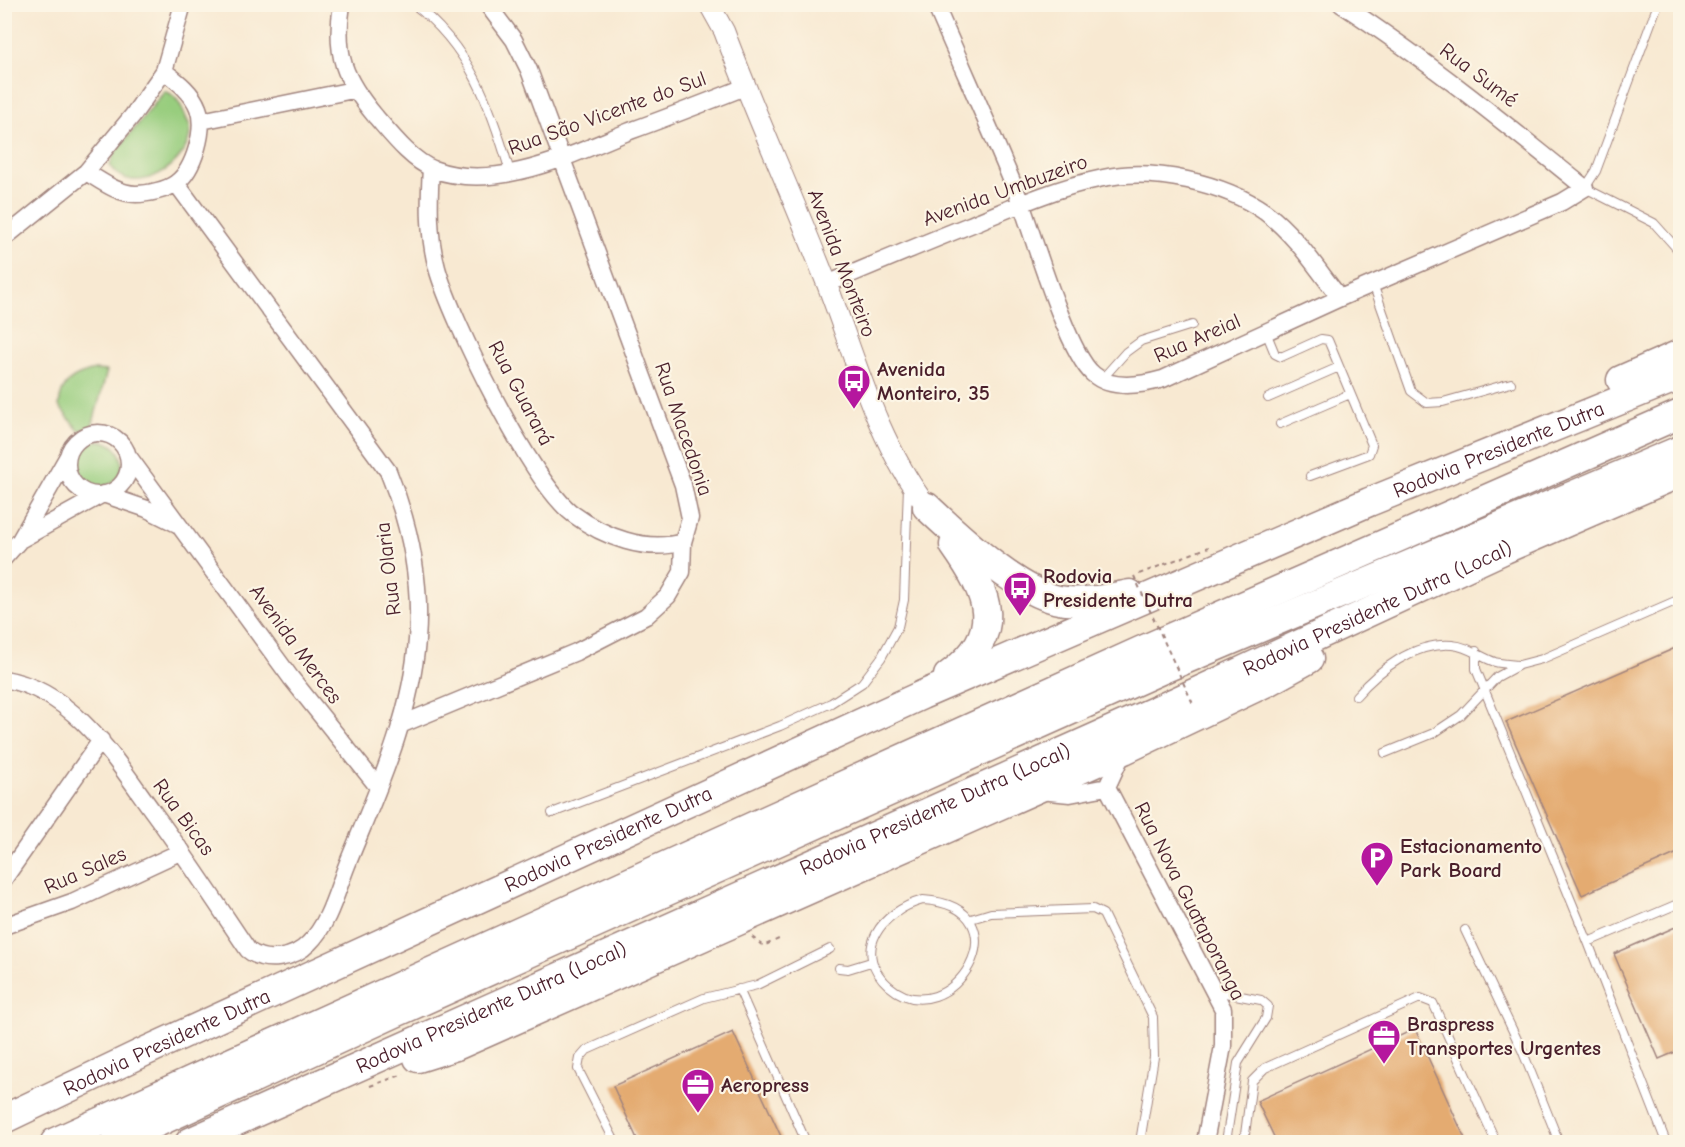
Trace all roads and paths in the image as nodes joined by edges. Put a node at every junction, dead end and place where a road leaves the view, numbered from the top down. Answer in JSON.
{"nodes":[{"id":1,"x":183,"y":4,"type":"edge"},
{"id":2,"x":342,"y":4,"type":"edge"},
{"id":3,"x":413,"y":4,"type":"edge"},
{"id":4,"x":487,"y":4,"type":"edge"},
{"id":5,"x":709,"y":4,"type":"edge"},
{"id":6,"x":724,"y":4,"type":"edge"},
{"id":7,"x":935,"y":4,"type":"edge"},
{"id":8,"x":1341,"y":4,"type":"edge"},
{"id":9,"x":1658,"y":4,"type":"edge"},
{"id":10,"x":724,"y":31,"type":"junction"},
{"id":11,"x":164,"y":71,"type":"junction"},
{"id":12,"x":745,"y":87,"type":"junction"},
{"id":13,"x":353,"y":90,"type":"junction"},
{"id":14,"x":201,"y":121,"type":"junction"},
{"id":15,"x":561,"y":158,"type":"junction"},
{"id":16,"x":431,"y":168,"type":"junction"},
{"id":17,"x":86,"y":172,"type":"junction"},
{"id":18,"x":510,"y":172,"type":"junction"},
{"id":19,"x":176,"y":183,"type":"junction"},
{"id":20,"x":1585,"y":188,"type":"junction"},
{"id":21,"x":1021,"y":204,"type":"junction"},
{"id":22,"x":4,"y":238,"type":"edge"},
{"id":23,"x":1680,"y":252,"type":"edge"},
{"id":24,"x":827,"y":284,"type":"junction"},
{"id":25,"x":1373,"y":284,"type":"junction"},
{"id":26,"x":1340,"y":298,"type":"junction"},
{"id":27,"x":1192,"y":325,"type":"dead end"},
{"id":28,"x":1266,"y":332,"type":"junction"},
{"id":29,"x":1680,"y":354,"type":"edge"},
{"id":30,"x":1339,"y":367,"type":"junction"},
{"id":31,"x":1680,"y":376,"type":"edge"},
{"id":32,"x":1102,"y":379,"type":"junction"},
{"id":33,"x":1511,"y":383,"type":"dead end"},
{"id":34,"x":1680,"y":393,"type":"edge"},
{"id":35,"x":1350,"y":394,"type":"junction"},
{"id":36,"x":1268,"y":398,"type":"dead end"},
{"id":37,"x":1680,"y":414,"type":"edge"},
{"id":38,"x":1280,"y":424,"type":"dead end"},
{"id":39,"x":1680,"y":450,"type":"edge"},
{"id":40,"x":68,"y":456,"type":"junction"},
{"id":41,"x":129,"y":457,"type":"junction"},
{"id":42,"x":1680,"y":473,"type":"edge"},
{"id":43,"x":1310,"y":476,"type":"dead end"},
{"id":44,"x":908,"y":482,"type":"junction"},
{"id":45,"x":103,"y":494,"type":"junction"},
{"id":46,"x":1369,"y":502,"type":"junction"},
{"id":47,"x":927,"y":507,"type":"junction"},
{"id":48,"x":180,"y":526,"type":"junction"},
{"id":49,"x":20,"y":540,"type":"junction"},
{"id":50,"x":684,"y":543,"type":"junction"},
{"id":51,"x":1207,"y":547,"type":"dead end"},
{"id":52,"x":1263,"y":547,"type":"junction"},
{"id":53,"x":1506,"y":549,"type":"junction"},
{"id":54,"x":4,"y":558,"type":"edge"},
{"id":55,"x":1174,"y":585,"type":"junction"},
{"id":56,"x":1680,"y":599,"type":"edge"},
{"id":57,"x":1476,"y":651,"type":"junction"},
{"id":58,"x":1519,"y":665,"type":"junction"},
{"id":59,"x":4,"y":679,"type":"edge"},
{"id":60,"x":1485,"y":690,"type":"junction"},
{"id":61,"x":922,"y":695,"type":"junction"},
{"id":62,"x":1356,"y":696,"type":"dead end"},
{"id":63,"x":1194,"y":706,"type":"dead end"},
{"id":64,"x":400,"y":725,"type":"junction"},
{"id":65,"x":100,"y":740,"type":"junction"},
{"id":66,"x":1124,"y":750,"type":"junction"},
{"id":67,"x":1385,"y":753,"type":"dead end"},
{"id":68,"x":378,"y":787,"type":"junction"},
{"id":69,"x":1107,"y":787,"type":"junction"},
{"id":70,"x":1034,"y":790,"type":"junction"},
{"id":71,"x":552,"y":813,"type":"dead end"},
{"id":72,"x":182,"y":851,"type":"junction"},
{"id":73,"x":4,"y":879,"type":"edge"},
{"id":74,"x":1680,"y":903,"type":"edge"},
{"id":75,"x":971,"y":919,"type":"junction"},
{"id":76,"x":4,"y":926,"type":"edge"},
{"id":77,"x":1465,"y":930,"type":"dead end"},
{"id":78,"x":318,"y":933,"type":"joint"},
{"id":79,"x":1588,"y":942,"type":"junction"},
{"id":80,"x":830,"y":949,"type":"dead end"},
{"id":81,"x":871,"y":962,"type":"junction"},
{"id":82,"x":839,"y":968,"type":"dead end"},
{"id":83,"x":739,"y":989,"type":"junction"},
{"id":84,"x":1214,"y":991,"type":"junction"},
{"id":85,"x":144,"y":1052,"type":"junction"},
{"id":86,"x":326,"y":1082,"type":"junction"},
{"id":87,"x":4,"y":1105,"type":"edge"},
{"id":88,"x":4,"y":1119,"type":"edge"},
{"id":89,"x":1139,"y":1142,"type":"edge"},
{"id":90,"x":55,"y":1143,"type":"edge"},
{"id":91,"x":115,"y":1143,"type":"edge"},
{"id":92,"x":190,"y":1143,"type":"edge"},
{"id":93,"x":615,"y":1143,"type":"edge"},
{"id":94,"x":806,"y":1143,"type":"edge"},
{"id":95,"x":1205,"y":1143,"type":"edge"},
{"id":96,"x":1226,"y":1143,"type":"edge"},
{"id":97,"x":1244,"y":1143,"type":"edge"},
{"id":98,"x":1496,"y":1143,"type":"edge"},
{"id":99,"x":1559,"y":1143,"type":"edge"},
{"id":100,"x":1666,"y":1143,"type":"edge"}],
"edges":[{"from":1,"to":11,"type":"street"},
{"from":2,"to":13,"type":"street","name":"Rua São Vicente do Sul"},
{"from":3,"to":18,"type":"lane"},
{"from":4,"to":15,"type":"street","name":"Rua Macedonia"},
{"from":5,"to":10,"type":"street","name":"Avenida Monteiro"},
{"from":6,"to":10,"type":"street","name":"Avenida Monteiro"},
{"from":7,"to":21,"type":"street"},
{"from":8,"to":20,"type":"street","name":"Rua Sumé"},
{"from":9,"to":20,"type":"lane"},
{"from":10,"to":12,"type":"street","name":"Avenida Monteiro"},
{"from":11,"to":14,"type":"street"},
{"from":11,"to":17,"type":"street"},
{"from":12,"to":15,"type":"street","name":"Rua São Vicente do Sul"},
{"from":12,"to":24,"type":"street","name":"Avenida Monteiro"},
{"from":13,"to":14,"type":"street"},
{"from":13,"to":16,"type":"street","name":"Rua São Vicente do Sul"},
{"from":14,"to":19,"type":"street"},
{"from":15,"to":18,"type":"street","name":"Rua São Vicente do Sul"},
{"from":15,"to":50,"type":"street","name":"Rua Macedonia"},
{"from":16,"to":18,"type":"street","name":"Rua São Vicente do Sul"},
{"from":16,"to":50,"type":"street","name":"Rua Guarará"},
{"from":17,"to":19,"type":"street"},
{"from":17,"to":22,"type":"street"},
{"from":19,"to":64,"type":"street","name":"Rua Olaria"},
{"from":20,"to":23,"type":"lane"},
{"from":20,"to":25,"type":"street","name":"Rua Areial"},
{"from":21,"to":24,"type":"street","name":"Avenida Umbuzeiro"},
{"from":21,"to":26,"type":"street","name":"Avenida Umbuzeiro"},
{"from":21,"to":32,"type":"street"},
{"from":24,"to":44,"type":"street","name":"Avenida Monteiro"},
{"from":25,"to":26,"type":"street","name":"Rua Areial"},
{"from":25,"to":33,"type":"lane"},
{"from":26,"to":28,"type":"street","name":"Rua Areial"},
{"from":27,"to":32,"type":"lane"},
{"from":28,"to":30,"type":"lane"},
{"from":28,"to":32,"type":"street","name":"Rua Areial"},
{"from":29,"to":46,"type":"highway"},
{"from":30,"to":35,"type":"lane"},
{"from":30,"to":36,"type":"lane"},
{"from":31,"to":46,"type":"highway","name":"Rodovia Presidente Dutra"},
{"from":34,"to":52,"type":"highway"},
{"from":35,"to":38,"type":"lane"},
{"from":35,"to":43,"type":"lane"},
{"from":37,"to":90,"type":"highway","name":"Rodovia Presidente Dutra"},
{"from":39,"to":91,"type":"highway"},
{"from":40,"to":41,"type":"street"},
{"from":40,"to":45,"type":"street"},
{"from":40,"to":49,"type":"street"},
{"from":41,"to":45,"type":"street"},
{"from":41,"to":48,"type":"street","name":"Avenida Merces"},
{"from":42,"to":53,"type":"highway","name":"Rodovia Presidente Dutra (Local)"},
{"from":44,"to":47,"type":"street","name":"Avenida Monteiro"},
{"from":44,"to":71,"type":"lane"},
{"from":45,"to":48,"type":"street","name":"Avenida Merces"},
{"from":45,"to":49,"type":"street"},
{"from":46,"to":52,"type":"highway","name":"Rodovia Presidente Dutra"},
{"from":47,"to":55,"type":"highway"},
{"from":47,"to":61,"type":"highway"},
{"from":48,"to":68,"type":"street","name":"Avenida Merces"},
{"from":49,"to":54,"type":"street"},
{"from":50,"to":64,"type":"street","name":"Rua Macedonia"},
{"from":51,"to":63,"type":"path","bridge":true},
{"from":52,"to":55,"type":"highway","name":"Rodovia Presidente Dutra"},
{"from":53,"to":66,"type":"highway"},
{"from":53,"to":86,"type":"highway","name":"Rodovia Presidente Dutra (Local)"},
{"from":55,"to":61,"type":"highway","name":"Rodovia Presidente Dutra"},
{"from":56,"to":58,"type":"lane"},
{"from":57,"to":58,"type":"lane"},
{"from":57,"to":60,"type":"lane"},
{"from":57,"to":62,"type":"lane"},
{"from":58,"to":60,"type":"lane"},
{"from":59,"to":65,"type":"street","name":"Rua Bicas"},
{"from":60,"to":67,"type":"lane"},
{"from":60,"to":79,"type":"lane"},
{"from":61,"to":85,"type":"highway","name":"Rodovia Presidente Dutra"},
{"from":64,"to":68,"type":"street","name":"Rua Olaria"},
{"from":65,"to":72,"type":"street","name":"Rua Bicas"},
{"from":65,"to":73,"type":"street"},
{"from":66,"to":69,"type":"street","name":"Rua Nova Guataporanga"},
{"from":66,"to":70,"type":"highway"},
{"from":68,"to":78,"type":"street","name":"Rua Olaria"},
{"from":69,"to":70,"type":"street","name":"Rua Nova Guataporanga"},
{"from":69,"to":84,"type":"street","name":"Rua Nova Guataporanga"},
{"from":70,"to":86,"type":"highway"},
{"from":72,"to":76,"type":"street","name":"Rua Sales"},
{"from":72,"to":78,"type":"street","name":"Rua Bicas"},
{"from":74,"to":79,"type":"lane"},
{"from":75,"to":81,"type":"lane"},
{"from":75,"to":81,"type":"lane"},
{"from":75,"to":89,"type":"lane"},
{"from":77,"to":99,"type":"lane"},
{"from":79,"to":100,"type":"lane"},
{"from":80,"to":83,"type":"lane"},
{"from":81,"to":82,"type":"lane"},
{"from":83,"to":93,"type":"lane"},
{"from":83,"to":94,"type":"lane"},
{"from":84,"to":95,"type":"street","name":"Rua Nova Guataporanga"},
{"from":84,"to":96,"type":"lane"},
{"from":85,"to":87,"type":"highway"},
{"from":85,"to":88,"type":"highway","name":"Rodovia Presidente Dutra"},
{"from":86,"to":92,"type":"highway","name":"Rodovia Presidente Dutra (Local)"},
{"from":97,"to":98,"type":"lane"}]}
